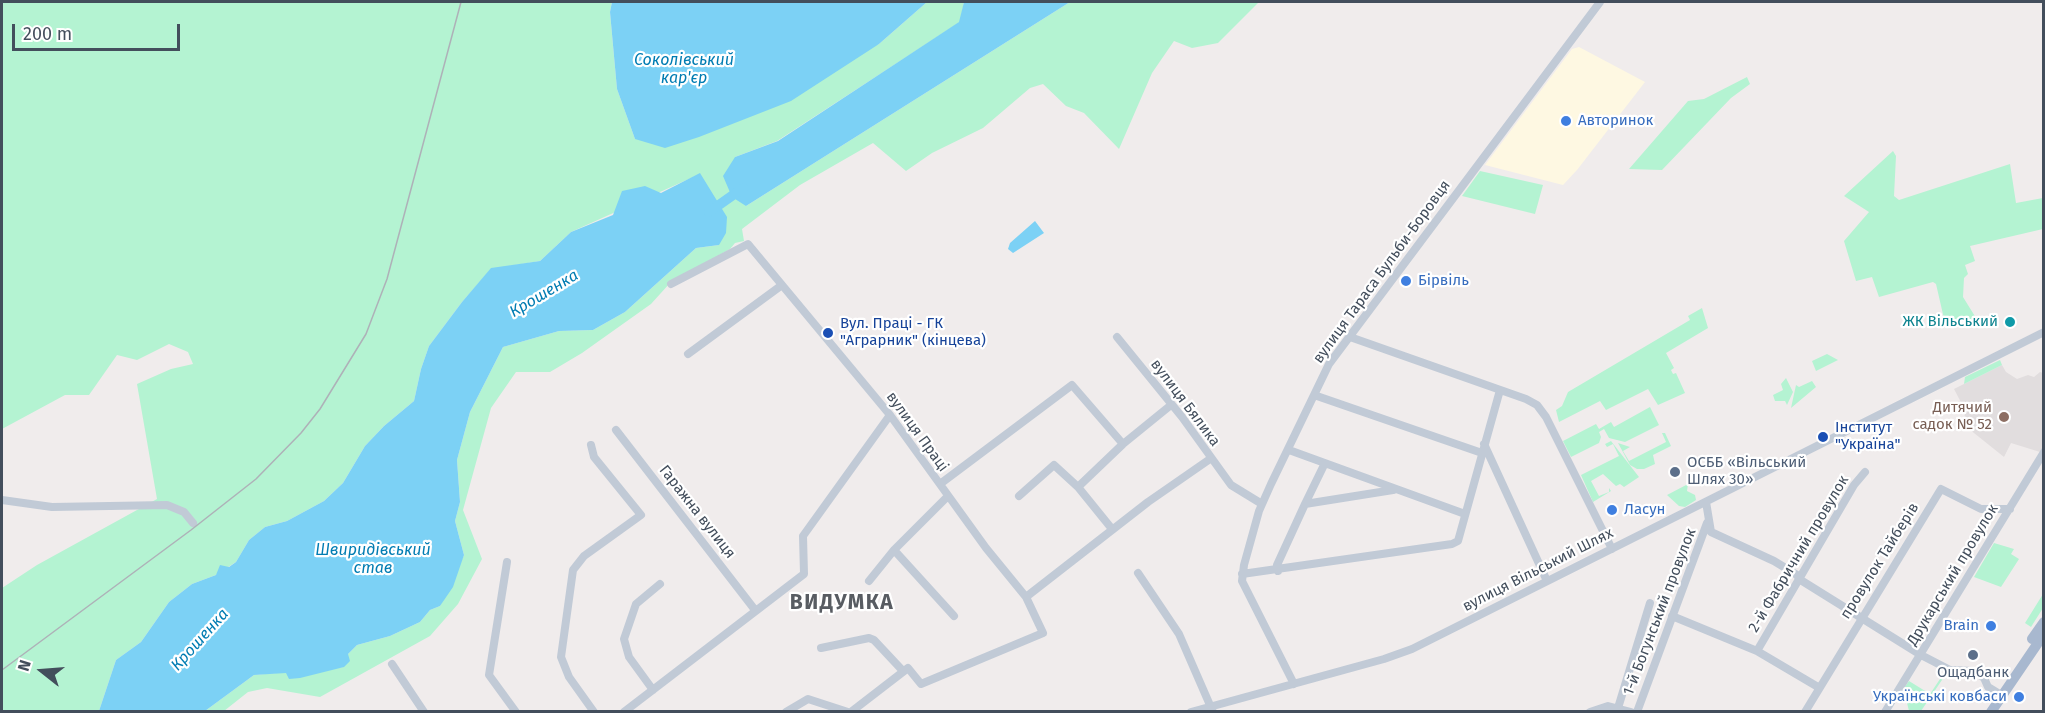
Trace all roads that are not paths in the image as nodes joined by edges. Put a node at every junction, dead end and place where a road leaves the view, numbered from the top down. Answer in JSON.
{"nodes":[{"id":1,"x":1600,"y":2,"type":"edge"},
{"id":2,"x":671,"y":284,"type":"dead end"},
{"id":3,"x":782,"y":285,"type":"junction"},
{"id":4,"x":2043,"y":332,"type":"edge"},
{"id":5,"x":1117,"y":337,"type":"dead end"},
{"id":6,"x":1350,"y":337,"type":"junction"},
{"id":7,"x":688,"y":354,"type":"dead end"},
{"id":8,"x":1500,"y":390,"type":"junction"},
{"id":9,"x":1314,"y":395,"type":"junction"},
{"id":10,"x":1172,"y":405,"type":"junction"},
{"id":11,"x":890,"y":415,"type":"junction"},
{"id":12,"x":616,"y":430,"type":"dead end"},
{"id":13,"x":1123,"y":444,"type":"junction"},
{"id":14,"x":591,"y":445,"type":"dead end"},
{"id":15,"x":1483,"y":448,"type":"junction"},
{"id":16,"x":1289,"y":450,"type":"junction"},
{"id":17,"x":2043,"y":452,"type":"edge"},
{"id":18,"x":1210,"y":459,"type":"junction"},
{"id":19,"x":1324,"y":465,"type":"junction"},
{"id":20,"x":1866,"y":472,"type":"dead end"},
{"id":21,"x":940,"y":484,"type":"junction"},
{"id":22,"x":1078,"y":487,"type":"junction"},
{"id":23,"x":1396,"y":490,"type":"junction"},
{"id":24,"x":948,"y":496,"type":"junction"},
{"id":25,"x":1019,"y":496,"type":"dead end"},
{"id":26,"x":2,"y":500,"type":"edge"},
{"id":27,"x":1706,"y":502,"type":"junction"},
{"id":28,"x":1262,"y":504,"type":"junction"},
{"id":29,"x":1305,"y":504,"type":"junction"},
{"id":30,"x":2010,"y":509,"type":"junction"},
{"id":31,"x":1465,"y":514,"type":"junction"},
{"id":32,"x":193,"y":523,"type":"dead end"},
{"id":33,"x":1707,"y":523,"type":"junction"},
{"id":34,"x":1112,"y":529,"type":"junction"},
{"id":35,"x":1612,"y":549,"type":"junction"},
{"id":36,"x":894,"y":550,"type":"junction"},
{"id":37,"x":507,"y":562,"type":"dead end"},
{"id":38,"x":1278,"y":571,"type":"junction"},
{"id":39,"x":1138,"y":573,"type":"dead end"},
{"id":40,"x":1242,"y":574,"type":"junction"},
{"id":41,"x":1799,"y":579,"type":"junction"},
{"id":42,"x":869,"y":581,"type":"dead end"},
{"id":43,"x":1547,"y":581,"type":"junction"},
{"id":44,"x":660,"y":584,"type":"dead end"},
{"id":45,"x":1026,"y":597,"type":"junction"},
{"id":46,"x":1650,"y":603,"type":"dead end"},
{"id":47,"x":755,"y":610,"type":"junction"},
{"id":48,"x":954,"y":616,"type":"dead end"},
{"id":49,"x":1672,"y":616,"type":"junction"},
{"id":50,"x":1860,"y":618,"type":"junction"},
{"id":51,"x":2043,"y":622,"type":"edge"},
{"id":52,"x":2043,"y":634,"type":"edge"},
{"id":53,"x":821,"y":648,"type":"dead end"},
{"id":54,"x":1757,"y":651,"type":"junction"},
{"id":55,"x":1921,"y":655,"type":"junction"},
{"id":56,"x":392,"y":664,"type":"dead end"},
{"id":57,"x":2020,"y":666,"type":"junction"},
{"id":58,"x":903,"y":671,"type":"junction"},
{"id":59,"x":1294,"y":684,"type":"junction"},
{"id":60,"x":1818,"y":687,"type":"junction"},
{"id":61,"x":652,"y":690,"type":"junction"},
{"id":62,"x":2001,"y":696,"type":"junction"},
{"id":63,"x":1213,"y":708,"type":"edge"},
{"id":64,"x":1618,"y":708,"type":"junction"},
{"id":65,"x":424,"y":711,"type":"edge"},
{"id":66,"x":516,"y":711,"type":"edge"},
{"id":67,"x":594,"y":711,"type":"edge"},
{"id":68,"x":624,"y":711,"type":"edge"},
{"id":69,"x":786,"y":711,"type":"edge"},
{"id":70,"x":850,"y":711,"type":"edge"},
{"id":71,"x":1191,"y":711,"type":"edge"},
{"id":72,"x":1590,"y":711,"type":"edge"},
{"id":73,"x":1631,"y":711,"type":"edge"},
{"id":74,"x":1637,"y":711,"type":"edge"},
{"id":75,"x":1805,"y":711,"type":"edge"},
{"id":76,"x":1885,"y":711,"type":"edge"},
{"id":77,"x":1991,"y":711,"type":"edge"}],
"edges":[{"from":1,"to":6,"type":"street","name":"вулиця Тараса Бульби-Боровця"},
{"from":2,"to":3,"type":"street","name":"вулиця Праці"},
{"from":3,"to":7,"type":"street"},
{"from":3,"to":11,"type":"street","name":"вулиця Праці"},
{"from":4,"to":27,"type":"street","name":"вулиця Вільський Шлях"},
{"from":5,"to":10,"type":"street","name":"вулиця Бялика"},
{"from":6,"to":8,"type":"street"},
{"from":6,"to":9,"type":"street","name":"вулиця Тараса Бульби-Боровця"},
{"from":8,"to":15,"type":"street"},
{"from":8,"to":35,"type":"street"},
{"from":9,"to":15,"type":"street"},
{"from":9,"to":16,"type":"street","name":"вулиця Тараса Бульби-Боровця"},
{"from":10,"to":13,"type":"street"},
{"from":10,"to":18,"type":"street","name":"вулиця Бялика"},
{"from":11,"to":21,"type":"street","name":"вулиця Праці"},
{"from":11,"to":47,"type":"street"},
{"from":12,"to":47,"type":"street","name":"Гаражна вулиця"},
{"from":13,"to":21,"type":"street"},
{"from":13,"to":22,"type":"street"},
{"from":14,"to":67,"type":"street"},
{"from":15,"to":31,"type":"street"},
{"from":15,"to":43,"type":"street"},
{"from":16,"to":19,"type":"street"},
{"from":16,"to":28,"type":"street","name":"вулиця Тараса Бульби-Боровця"},
{"from":17,"to":30,"type":"street","name":"Друкарський провулок"},
{"from":18,"to":28,"type":"street","name":"вулиця Бялика"},
{"from":18,"to":34,"type":"street"},
{"from":19,"to":23,"type":"street"},
{"from":19,"to":29,"type":"street"},
{"from":20,"to":41,"type":"street","name":"2-й Фабричний провулок"},
{"from":21,"to":24,"type":"street","name":"вулиця Праці"},
{"from":22,"to":25,"type":"street"},
{"from":22,"to":34,"type":"street"},
{"from":23,"to":29,"type":"street"},
{"from":23,"to":31,"type":"street"},
{"from":24,"to":36,"type":"street"},
{"from":24,"to":45,"type":"street","name":"вулиця Праці"},
{"from":26,"to":32,"type":"street"},
{"from":27,"to":33,"type":"street"},
{"from":27,"to":35,"type":"street","name":"вулиця Вільський Шлях"},
{"from":28,"to":40,"type":"street","name":"вулиця Тараса Бульби-Боровця"},
{"from":29,"to":38,"type":"street"},
{"from":30,"to":50,"type":"street","name":"провулок Тайберів"},
{"from":30,"to":55,"type":"street","name":"Друкарський провулок"},
{"from":31,"to":38,"type":"street"},
{"from":33,"to":41,"type":"street"},
{"from":33,"to":49,"type":"street","name":"1-й Богунський провулок"},
{"from":34,"to":45,"type":"street"},
{"from":35,"to":43,"type":"street","name":"вулиця Вільський Шлях"},
{"from":36,"to":42,"type":"street"},
{"from":36,"to":48,"type":"street"},
{"from":37,"to":66,"type":"street"},
{"from":38,"to":40,"type":"street"},
{"from":39,"to":63,"type":"street"},
{"from":40,"to":59,"type":"street"},
{"from":41,"to":50,"type":"street"},
{"from":41,"to":54,"type":"street","name":"2-й Фабричний провулок"},
{"from":43,"to":59,"type":"street","name":"вулиця Вільський Шлях"},
{"from":44,"to":61,"type":"street"},
{"from":45,"to":58,"type":"street","name":"вулиця Праці"},
{"from":46,"to":64,"type":"street"},
{"from":47,"to":61,"type":"street"},
{"from":49,"to":54,"type":"street"},
{"from":49,"to":74,"type":"street","name":"1-й Богунський провулок"},
{"from":50,"to":55,"type":"street"},
{"from":50,"to":60,"type":"street","name":"провулок Тайберів"},
{"from":51,"to":57,"type":"main road"},
{"from":52,"to":57,"type":"main road"},
{"from":53,"to":58,"type":"street"},
{"from":54,"to":60,"type":"street"},
{"from":55,"to":62,"type":"street"},
{"from":55,"to":76,"type":"street","name":"Друкарський провулок"},
{"from":56,"to":65,"type":"street"},
{"from":57,"to":62,"type":"main road"},
{"from":58,"to":70,"type":"street"},
{"from":59,"to":63,"type":"street","name":"вулиця Вільський Шлях"},
{"from":60,"to":75,"type":"street","name":"провулок Тайберів"},
{"from":61,"to":68,"type":"street"},
{"from":62,"to":77,"type":"main road"},
{"from":63,"to":71,"type":"street","name":"вулиця Вільський Шлях"},
{"from":64,"to":72,"type":"street"},
{"from":64,"to":73,"type":"street"},
{"from":69,"to":70,"type":"street"}]}
